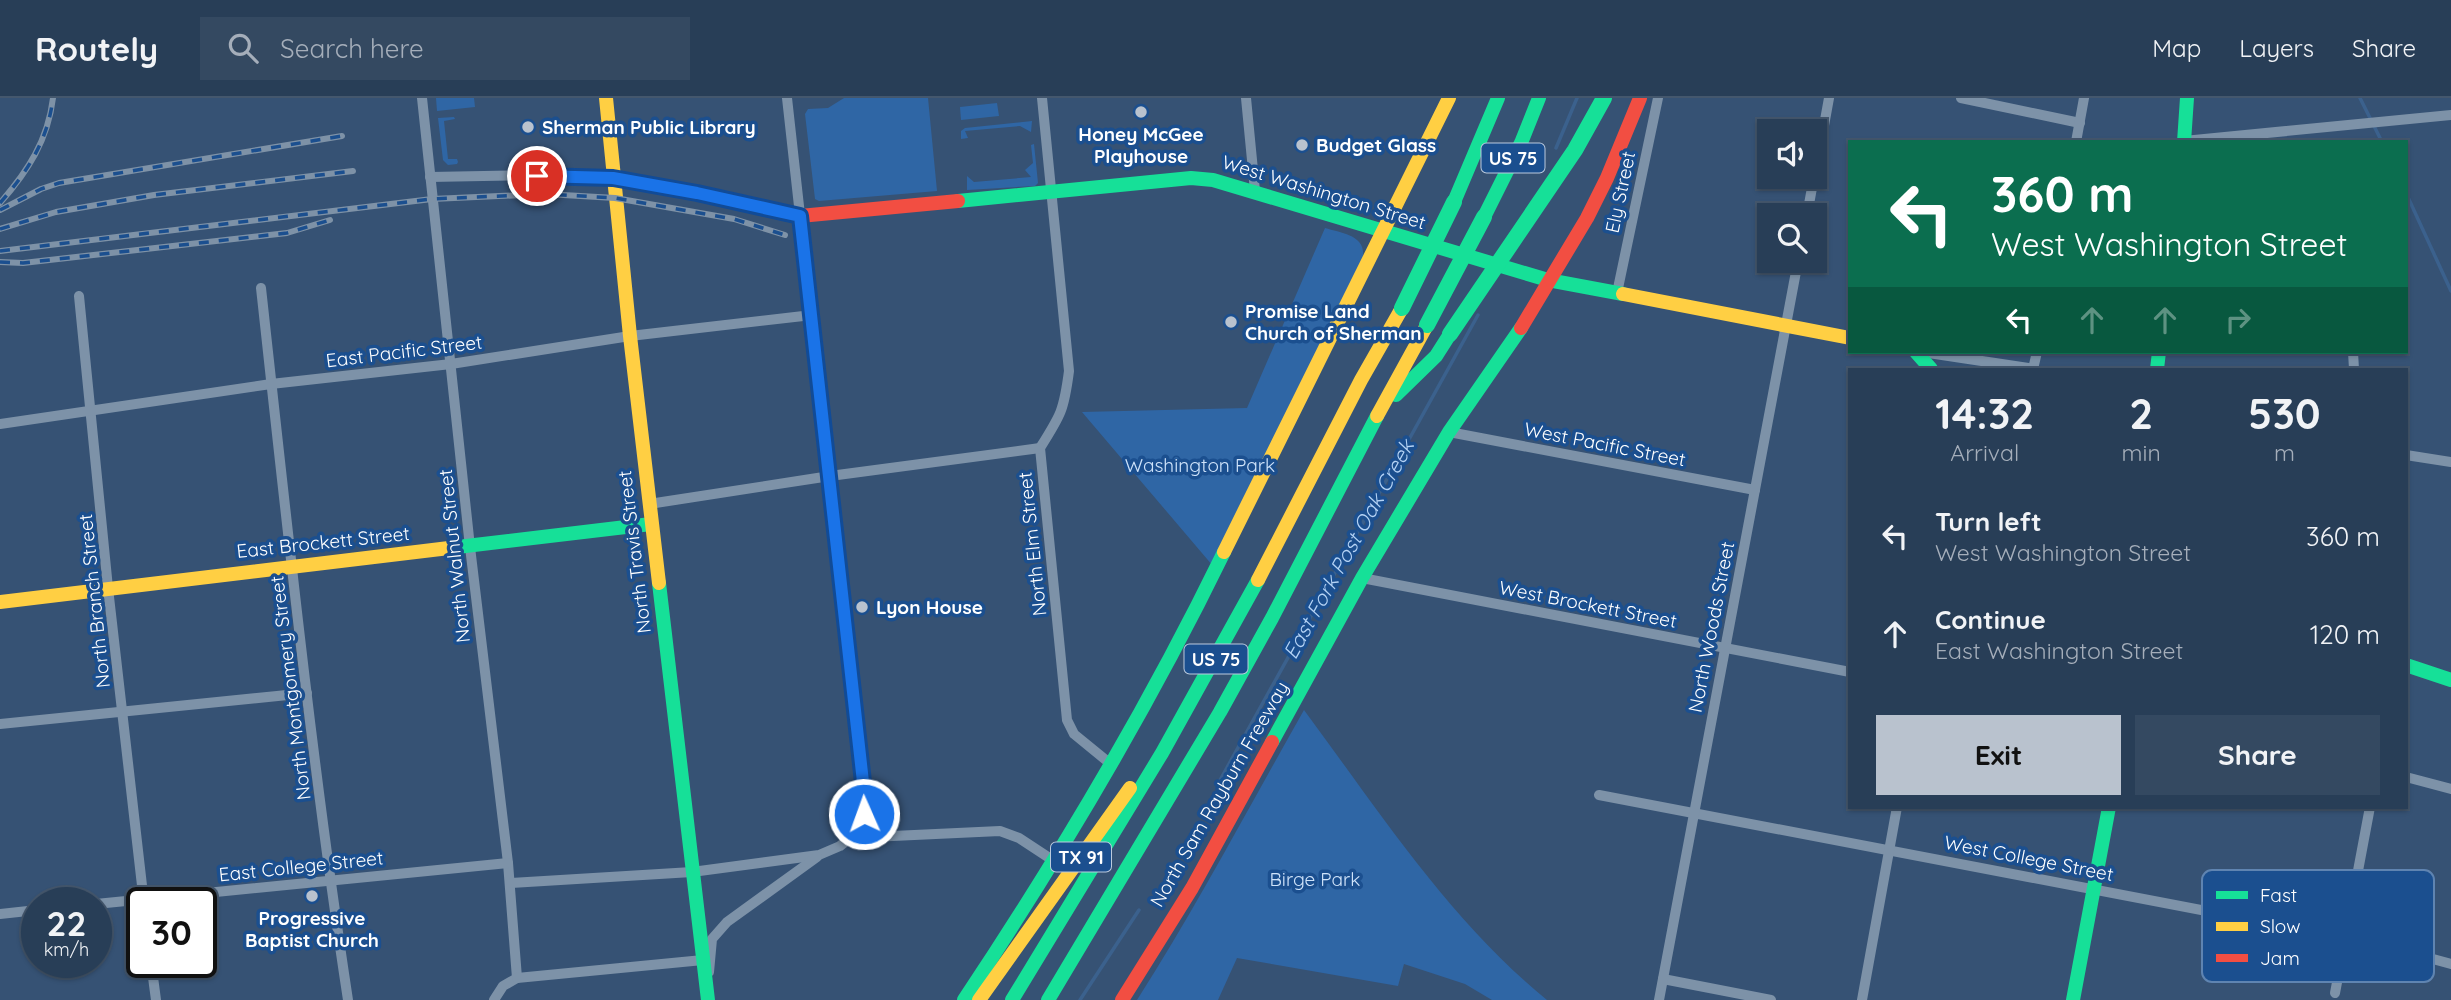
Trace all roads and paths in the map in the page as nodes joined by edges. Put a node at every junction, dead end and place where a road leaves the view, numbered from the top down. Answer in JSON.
{"nodes":[{"id":1,"x":422,"y":98,"type":"edge"},
{"id":2,"x":606,"y":98,"type":"edge"},
{"id":3,"x":787,"y":98,"type":"edge"},
{"id":4,"x":1042,"y":98,"type":"edge"},
{"id":5,"x":1246,"y":98,"type":"edge"},
{"id":6,"x":1449,"y":98,"type":"edge"},
{"id":7,"x":1486,"y":98,"type":"edge"},
{"id":8,"x":1498,"y":98,"type":"edge"},
{"id":9,"x":1539,"y":98,"type":"edge"},
{"id":10,"x":1604,"y":98,"type":"edge"},
{"id":11,"x":1640,"y":98,"type":"edge"},
{"id":12,"x":1658,"y":98,"type":"edge"},
{"id":13,"x":1829,"y":98,"type":"edge"},
{"id":14,"x":1961,"y":98,"type":"edge"},
{"id":15,"x":2084,"y":98,"type":"edge"},
{"id":16,"x":2187,"y":98,"type":"edge"},
{"id":17,"x":2451,"y":115,"type":"edge"},
{"id":18,"x":1825,"y":119,"type":"edge"},
{"id":19,"x":2080,"y":122,"type":"junction"},
{"id":20,"x":1483,"y":136,"type":"junction"},
{"id":21,"x":2271,"y":138,"type":"edge"},
{"id":22,"x":2076,"y":140,"type":"edge"},
{"id":23,"x":2184,"y":140,"type":"edge"},
{"id":24,"x":2213,"y":140,"type":"edge"},
{"id":25,"x":430,"y":177,"type":"junction"},
{"id":26,"x":613,"y":178,"type":"junction"},
{"id":27,"x":1255,"y":191,"type":"junction"},
{"id":28,"x":1052,"y":192,"type":"junction"},
{"id":29,"x":800,"y":216,"type":"junction"},
{"id":30,"x":1382,"y":232,"type":"junction"},
{"id":31,"x":1796,"y":273,"type":"edge"},
{"id":32,"x":1549,"y":279,"type":"junction"},
{"id":33,"x":261,"y":288,"type":"dead end"},
{"id":34,"x":1617,"y":293,"type":"junction"},
{"id":35,"x":79,"y":296,"type":"dead end"},
{"id":36,"x":812,"y":315,"type":"junction"},
{"id":37,"x":1786,"y":326,"type":"junction"},
{"id":38,"x":630,"y":336,"type":"junction"},
{"id":39,"x":1848,"y":338,"type":"edge"},
{"id":40,"x":1918,"y":354,"type":"edge"},
{"id":41,"x":1935,"y":354,"type":"edge"},
{"id":42,"x":451,"y":364,"type":"junction"},
{"id":43,"x":1930,"y":368,"type":"edge"},
{"id":44,"x":2027,"y":368,"type":"edge"},
{"id":45,"x":271,"y":384,"type":"junction"},
{"id":46,"x":1383,"y":407,"type":"junction"},
{"id":47,"x":92,"y":410,"type":"junction"},
{"id":48,"x":0,"y":424,"type":"edge"},
{"id":49,"x":1449,"y":432,"type":"junction"},
{"id":50,"x":1040,"y":448,"type":"junction"},
{"id":51,"x":2408,"y":455,"type":"edge"},
{"id":52,"x":2451,"y":462,"type":"edge"},
{"id":53,"x":830,"y":476,"type":"junction"},
{"id":54,"x":1755,"y":490,"type":"junction"},
{"id":55,"x":649,"y":504,"type":"junction"},
{"id":56,"x":651,"y":524,"type":"junction"},
{"id":57,"x":470,"y":547,"type":"junction"},
{"id":58,"x":293,"y":567,"type":"junction"},
{"id":59,"x":1362,"y":578,"type":"junction"},
{"id":60,"x":108,"y":588,"type":"junction"},
{"id":61,"x":0,"y":601,"type":"edge"},
{"id":62,"x":1725,"y":649,"type":"junction"},
{"id":63,"x":2408,"y":666,"type":"edge"},
{"id":64,"x":1848,"y":673,"type":"edge"},
{"id":65,"x":2451,"y":680,"type":"edge"},
{"id":66,"x":307,"y":693,"type":"junction"},
{"id":67,"x":124,"y":712,"type":"junction"},
{"id":68,"x":1184,"y":714,"type":"junction"},
{"id":69,"x":0,"y":724,"type":"edge"},
{"id":70,"x":1112,"y":765,"type":"junction"},
{"id":71,"x":2408,"y":778,"type":"edge"},
{"id":72,"x":2451,"y":789,"type":"edge"},
{"id":73,"x":1599,"y":795,"type":"dead end"},
{"id":74,"x":1897,"y":809,"type":"edge"},
{"id":75,"x":2109,"y":809,"type":"edge"},
{"id":76,"x":2370,"y":809,"type":"edge"},
{"id":77,"x":1694,"y":812,"type":"junction"},
{"id":78,"x":850,"y":838,"type":"junction"},
{"id":79,"x":1889,"y":850,"type":"junction"},
{"id":80,"x":819,"y":855,"type":"junction"},
{"id":81,"x":1054,"y":861,"type":"junction"},
{"id":82,"x":508,"y":863,"type":"junction"},
{"id":83,"x":2358,"y":870,"type":"edge"},
{"id":84,"x":692,"y":872,"type":"junction"},
{"id":85,"x":330,"y":880,"type":"junction"},
{"id":86,"x":510,"y":883,"type":"junction"},
{"id":87,"x":143,"y":887,"type":"edge"},
{"id":88,"x":2094,"y":888,"type":"junction"},
{"id":89,"x":217,"y":893,"type":"edge"},
{"id":90,"x":2202,"y":909,"type":"edge"},
{"id":91,"x":21,"y":912,"type":"edge"},
{"id":92,"x":0,"y":914,"type":"edge"},
{"id":93,"x":703,"y":960,"type":"junction"},
{"id":94,"x":2434,"y":960,"type":"edge"},
{"id":95,"x":2451,"y":964,"type":"edge"},
{"id":96,"x":153,"y":978,"type":"edge"},
{"id":97,"x":517,"y":978,"type":"junction"},
{"id":98,"x":1663,"y":979,"type":"junction"},
{"id":99,"x":2337,"y":982,"type":"edge"},
{"id":100,"x":2335,"y":993,"type":"dead end"},
{"id":101,"x":708,"y":995,"type":"edge"},
{"id":102,"x":156,"y":1000,"type":"edge"},
{"id":103,"x":348,"y":1000,"type":"edge"},
{"id":104,"x":494,"y":1000,"type":"edge"},
{"id":105,"x":964,"y":1000,"type":"edge"},
{"id":106,"x":979,"y":1000,"type":"edge"},
{"id":107,"x":1012,"y":1000,"type":"edge"},
{"id":108,"x":1048,"y":1000,"type":"edge"},
{"id":109,"x":1122,"y":1000,"type":"edge"},
{"id":110,"x":1659,"y":1000,"type":"edge"},
{"id":111,"x":1771,"y":1000,"type":"edge"},
{"id":112,"x":1861,"y":1000,"type":"edge"},
{"id":113,"x":2073,"y":1000,"type":"edge"}],
"edges":[{"from":1,"to":25,"type":"street","name":"North Walnut Street"},
{"from":2,"to":26,"type":"main road","name":"North Travis Street"},
{"from":3,"to":29,"type":"street"},
{"from":4,"to":28,"type":"street","name":"North Elm Street"},
{"from":5,"to":27,"type":"street"},
{"from":6,"to":30,"type":"main road"},
{"from":7,"to":20,"type":"main road"},
{"from":8,"to":20,"type":"main road","number":"US 75"},
{"from":9,"to":46,"type":"main road","name":"North Sam Rayburn Freeway","number":"US 75","bridge":true},
{"from":10,"to":46,"type":"main road","bridge":true},
{"from":11,"to":32,"type":"main road","name":"North Sam Rayburn Freeway"},
{"from":12,"to":34,"type":"street","name":"Ely Street"},
{"from":13,"to":18,"type":"street"},
{"from":14,"to":19,"type":"street"},
{"from":15,"to":19,"type":"street"},
{"from":16,"to":23,"type":"main road"},
{"from":17,"to":21,"type":"street"},
{"from":19,"to":22,"type":"street"},
{"from":20,"to":68,"type":"main road","number":"US 75","bridge":true},
{"from":21,"to":24,"type":"street"},
{"from":25,"to":26,"type":"street"},
{"from":25,"to":42,"type":"street","name":"North Walnut Street"},
{"from":26,"to":29,"type":"main road","name":"West Washington Street"},
{"from":26,"to":38,"type":"main road","name":"North Travis Street"},
{"from":27,"to":28,"type":"main road","name":"West Washington Street"},
{"from":27,"to":30,"type":"main road","name":"West Washington Street"},
{"from":28,"to":29,"type":"main road","name":"West Washington Street"},
{"from":28,"to":50,"type":"street","name":"North Elm Street"},
{"from":29,"to":36,"type":"street"},
{"from":30,"to":32,"type":"main road","name":"West Washington Street"},
{"from":30,"to":70,"type":"main road"},
{"from":31,"to":37,"type":"street","name":"North Woods Street"},
{"from":32,"to":34,"type":"main road","name":"West Washington Street"},
{"from":32,"to":49,"type":"main road","name":"North Sam Rayburn Freeway"},
{"from":33,"to":45,"type":"street","name":"North Montgomery Street"},
{"from":34,"to":37,"type":"main road","name":"West Washington Street"},
{"from":35,"to":47,"type":"street","name":"North Branch Street"},
{"from":36,"to":38,"type":"street","name":"East Pacific Street"},
{"from":36,"to":53,"type":"street"},
{"from":37,"to":39,"type":"main road","name":"West Washington Street"},
{"from":37,"to":54,"type":"street","name":"North Woods Street"},
{"from":38,"to":42,"type":"street","name":"East Pacific Street"},
{"from":38,"to":55,"type":"main road","name":"North Travis Street"},
{"from":40,"to":43,"type":"main road"},
{"from":41,"to":44,"type":"street"},
{"from":42,"to":45,"type":"street","name":"East Pacific Street"},
{"from":42,"to":57,"type":"street","name":"North Walnut Street"},
{"from":45,"to":47,"type":"street","name":"East Pacific Street"},
{"from":45,"to":58,"type":"street","name":"North Montgomery Street"},
{"from":46,"to":108,"type":"main road","name":"North Sam Rayburn Freeway","number":"US 75"},
{"from":47,"to":48,"type":"street","name":"East Pacific Street"},
{"from":47,"to":60,"type":"street","name":"North Branch Street"},
{"from":49,"to":54,"type":"street","name":"West Pacific Street"},
{"from":49,"to":59,"type":"main road","name":"North Sam Rayburn Freeway"},
{"from":50,"to":53,"type":"street"},
{"from":50,"to":70,"type":"street","name":"North Elm Street"},
{"from":51,"to":52,"type":"street"},
{"from":53,"to":55,"type":"street"},
{"from":53,"to":78,"type":"street"},
{"from":54,"to":62,"type":"street","name":"North Woods Street"},
{"from":55,"to":56,"type":"main road","name":"North Travis Street"},
{"from":56,"to":57,"type":"main road","name":"East Brockett Street"},
{"from":56,"to":84,"type":"main road","name":"North Travis Street"},
{"from":57,"to":58,"type":"main road","name":"East Brockett Street"},
{"from":57,"to":82,"type":"street","name":"North Walnut Street"},
{"from":58,"to":60,"type":"main road","name":"East Brockett Street"},
{"from":58,"to":66,"type":"street","name":"North Montgomery Street"},
{"from":59,"to":62,"type":"street","name":"West Brockett Street"},
{"from":59,"to":109,"type":"main road","name":"North Sam Rayburn Freeway"},
{"from":60,"to":61,"type":"main road","name":"East Brockett Street"},
{"from":60,"to":67,"type":"street","name":"North Branch Street"},
{"from":62,"to":64,"type":"street","name":"West Brockett Street"},
{"from":62,"to":77,"type":"street","name":"North Woods Street"},
{"from":63,"to":65,"type":"main road"},
{"from":66,"to":67,"type":"street"},
{"from":66,"to":85,"type":"street","name":"North Montgomery Street"},
{"from":67,"to":69,"type":"street"},
{"from":67,"to":87,"type":"street","name":"North Branch Street"},
{"from":68,"to":106,"type":"main road","number":"TX 91"},
{"from":68,"to":107,"type":"main road","number":"US 75"},
{"from":70,"to":81,"type":"main road"},
{"from":71,"to":72,"type":"street"},
{"from":73,"to":77,"type":"street","name":"West College Street"},
{"from":74,"to":79,"type":"street"},
{"from":75,"to":88,"type":"main road"},
{"from":76,"to":83,"type":"street"},
{"from":77,"to":79,"type":"street","name":"West College Street"},
{"from":77,"to":98,"type":"street","name":"North Woods Street"},
{"from":78,"to":80,"type":"street"},
{"from":78,"to":81,"type":"street"},
{"from":79,"to":88,"type":"street","name":"West College Street"},
{"from":79,"to":112,"type":"street"},
{"from":80,"to":84,"type":"street"},
{"from":80,"to":101,"type":"street"},
{"from":81,"to":105,"type":"main road"},
{"from":82,"to":85,"type":"street","name":"East College Street"},
{"from":82,"to":86,"type":"street","name":"North Walnut Street"},
{"from":84,"to":86,"type":"street"},
{"from":84,"to":93,"type":"main road","name":"North Travis Street"},
{"from":85,"to":89,"type":"street","name":"East College Street"},
{"from":85,"to":103,"type":"street","name":"North Montgomery Street"},
{"from":86,"to":97,"type":"street","name":"North Walnut Street"},
{"from":88,"to":90,"type":"street","name":"West College Street"},
{"from":88,"to":113,"type":"main road"},
{"from":91,"to":92,"type":"street"},
{"from":93,"to":97,"type":"street"},
{"from":93,"to":101,"type":"main road","name":"North Travis Street"},
{"from":94,"to":95,"type":"street","name":"West College Street"},
{"from":96,"to":102,"type":"street"},
{"from":97,"to":104,"type":"street"},
{"from":98,"to":110,"type":"street","name":"North Woods Street"},
{"from":98,"to":111,"type":"street"},
{"from":99,"to":100,"type":"street"}]}
